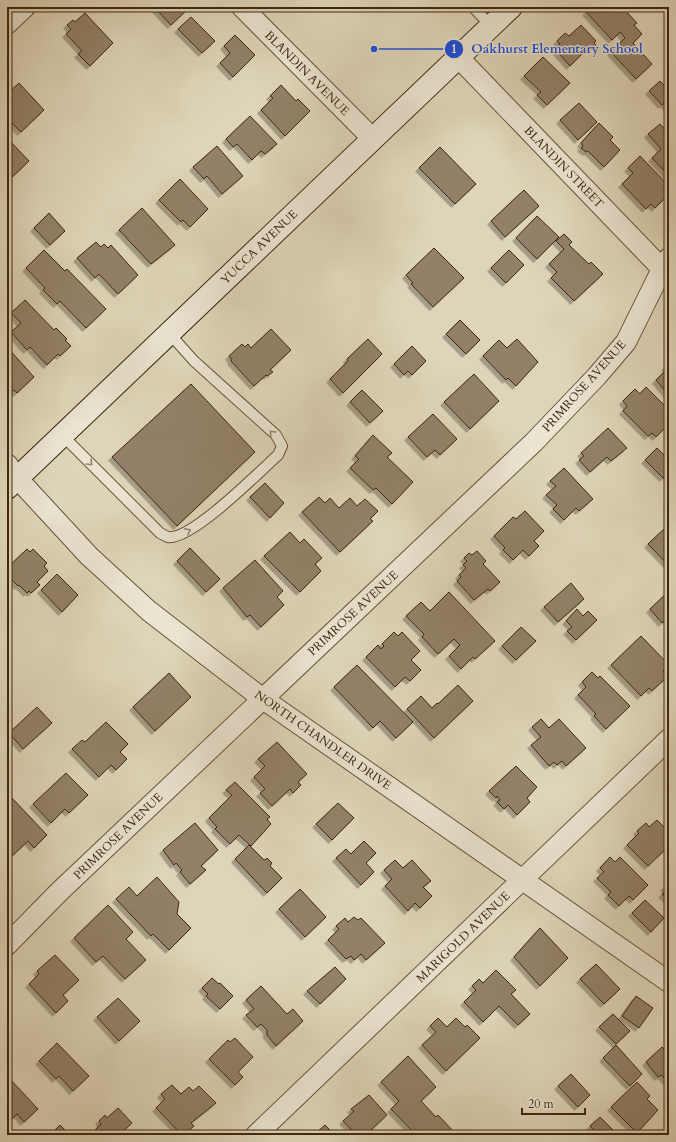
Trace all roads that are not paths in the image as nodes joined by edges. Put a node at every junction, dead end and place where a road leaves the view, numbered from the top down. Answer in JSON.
{"nodes":[{"id":1,"x":25,"y":7,"type":"edge"},
{"id":2,"x":242,"y":7,"type":"edge"},
{"id":3,"x":473,"y":7,"type":"edge"},
{"id":4,"x":511,"y":7,"type":"edge"},
{"id":5,"x":7,"y":24,"type":"edge"},
{"id":6,"x":491,"y":26,"type":"junction"},
{"id":7,"x":458,"y":57,"type":"junction"},
{"id":8,"x":373,"y":139,"type":"junction"},
{"id":9,"x":667,"y":268,"type":"edge"},
{"id":10,"x":169,"y":333,"type":"junction"},
{"id":11,"x":62,"y":435,"type":"junction"},
{"id":12,"x":10,"y":477,"type":"edge"},
{"id":13,"x":263,"y":699,"type":"junction"},
{"id":14,"x":669,"y":738,"type":"edge"},
{"id":15,"x":523,"y":879,"type":"junction"},
{"id":16,"x":7,"y":945,"type":"edge"},
{"id":17,"x":669,"y":982,"type":"edge"},
{"id":18,"x":256,"y":1135,"type":"edge"}],
"edges":[{"from":1,"to":5,"type":"street"},
{"from":2,"to":8,"type":"street","name":"BLANDIN AVENUE"},
{"from":3,"to":6,"type":"lane"},
{"from":4,"to":6,"type":"street","name":"YUCCA AVENUE"},
{"from":6,"to":7,"type":"street","name":"YUCCA AVENUE"},
{"from":7,"to":8,"type":"street","name":"YUCCA AVENUE"},
{"from":7,"to":9,"type":"street","name":"BLANDIN STREET"},
{"from":8,"to":10,"type":"street","name":"YUCCA AVENUE"},
{"from":9,"to":13,"type":"street","name":"PRIMROSE AVENUE"},
{"from":10,"to":11,"type":"street","name":"YUCCA AVENUE"},
{"from":11,"to":10,"type":"lane","one_way":true},
{"from":11,"to":12,"type":"street","name":"YUCCA AVENUE"},
{"from":12,"to":13,"type":"street","name":"NORTH CHANDLER DRIVE"},
{"from":13,"to":15,"type":"street","name":"NORTH CHANDLER DRIVE"},
{"from":13,"to":16,"type":"street","name":"PRIMROSE AVENUE"},
{"from":14,"to":15,"type":"street","name":"MARIGOLD AVENUE"},
{"from":15,"to":17,"type":"street","name":"NORTH CHANDLER DRIVE"},
{"from":15,"to":18,"type":"street","name":"MARIGOLD AVENUE"}]}
